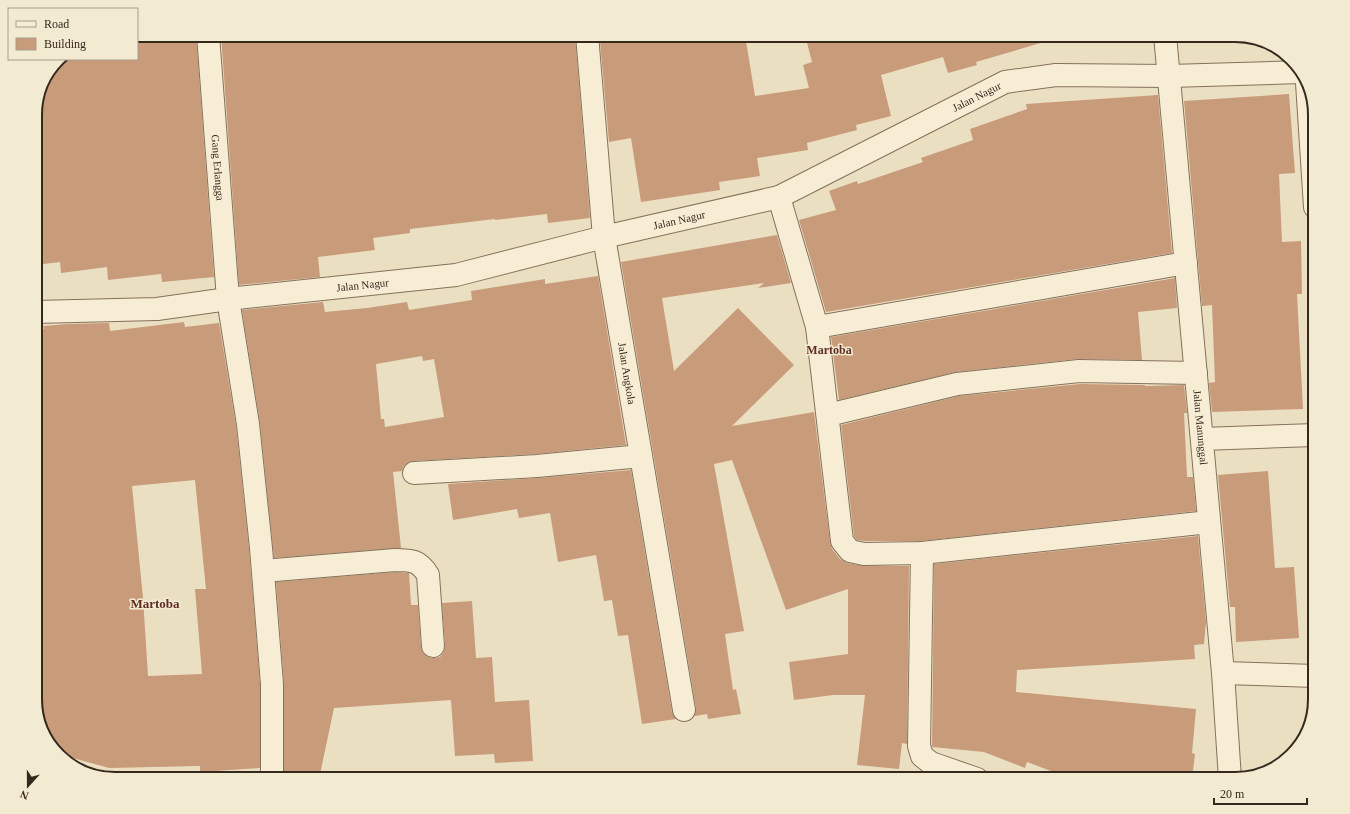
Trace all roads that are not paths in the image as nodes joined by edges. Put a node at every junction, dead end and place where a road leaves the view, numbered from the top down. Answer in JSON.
{"nodes":[{"id":1,"x":209,"y":42,"type":"edge"},
{"id":2,"x":588,"y":42,"type":"edge"},
{"id":3,"x":1166,"y":42,"type":"edge"},
{"id":4,"x":1294,"y":72,"type":"edge"},
{"id":5,"x":1170,"y":76,"type":"junction"},
{"id":6,"x":780,"y":197,"type":"junction"},
{"id":7,"x":604,"y":237,"type":"junction"},
{"id":8,"x":1186,"y":263,"type":"junction"},
{"id":9,"x":228,"y":299,"type":"junction"},
{"id":10,"x":42,"y":312,"type":"edge"},
{"id":11,"x":817,"y":327,"type":"junction"},
{"id":12,"x":1196,"y":373,"type":"junction"},
{"id":13,"x":828,"y":415,"type":"junction"},
{"id":14,"x":1308,"y":435,"type":"edge"},
{"id":15,"x":1202,"y":439,"type":"junction"},
{"id":16,"x":641,"y":456,"type":"junction"},
{"id":17,"x":414,"y":472,"type":"dead end"},
{"id":18,"x":1209,"y":522,"type":"junction"},
{"id":19,"x":922,"y":553,"type":"junction"},
{"id":20,"x":263,"y":571,"type":"junction"},
{"id":21,"x":433,"y":646,"type":"dead end"},
{"id":22,"x":1223,"y":673,"type":"junction"},
{"id":23,"x":1308,"y":676,"type":"edge"},
{"id":24,"x":684,"y":710,"type":"dead end"},
{"id":25,"x":272,"y":772,"type":"edge"},
{"id":26,"x":957,"y":772,"type":"edge"},
{"id":27,"x":1230,"y":772,"type":"edge"}],
"edges":[{"from":1,"to":9,"type":"street","name":"Gang Erlangga"},
{"from":2,"to":7,"type":"street","name":"Jalan Angkola"},
{"from":3,"to":5,"type":"street","name":"Jalan Manunggal"},
{"from":4,"to":5,"type":"street","name":"Jalan Nagur"},
{"from":5,"to":6,"type":"street","name":"Jalan Nagur"},
{"from":5,"to":8,"type":"street","name":"Jalan Manunggal"},
{"from":6,"to":7,"type":"street","name":"Jalan Nagur"},
{"from":6,"to":11,"type":"street"},
{"from":7,"to":9,"type":"street","name":"Jalan Nagur"},
{"from":7,"to":16,"type":"street","name":"Jalan Angkola"},
{"from":8,"to":11,"type":"street"},
{"from":8,"to":12,"type":"street","name":"Jalan Manunggal"},
{"from":9,"to":10,"type":"street","name":"Jalan Nagur"},
{"from":9,"to":20,"type":"street","name":"Gang Erlangga"},
{"from":11,"to":13,"type":"street"},
{"from":12,"to":13,"type":"street"},
{"from":12,"to":15,"type":"street","name":"Jalan Manunggal"},
{"from":13,"to":19,"type":"street"},
{"from":14,"to":15,"type":"street"},
{"from":15,"to":18,"type":"street","name":"Jalan Manunggal"},
{"from":16,"to":17,"type":"street"},
{"from":16,"to":24,"type":"street","name":"Jalan Angkola"},
{"from":18,"to":19,"type":"street"},
{"from":18,"to":22,"type":"street","name":"Jalan Manunggal"},
{"from":19,"to":26,"type":"street"},
{"from":20,"to":21,"type":"street"},
{"from":20,"to":25,"type":"street","name":"Gang Erlangga"},
{"from":22,"to":23,"type":"street"},
{"from":22,"to":27,"type":"street","name":"Jalan Manunggal"}]}
